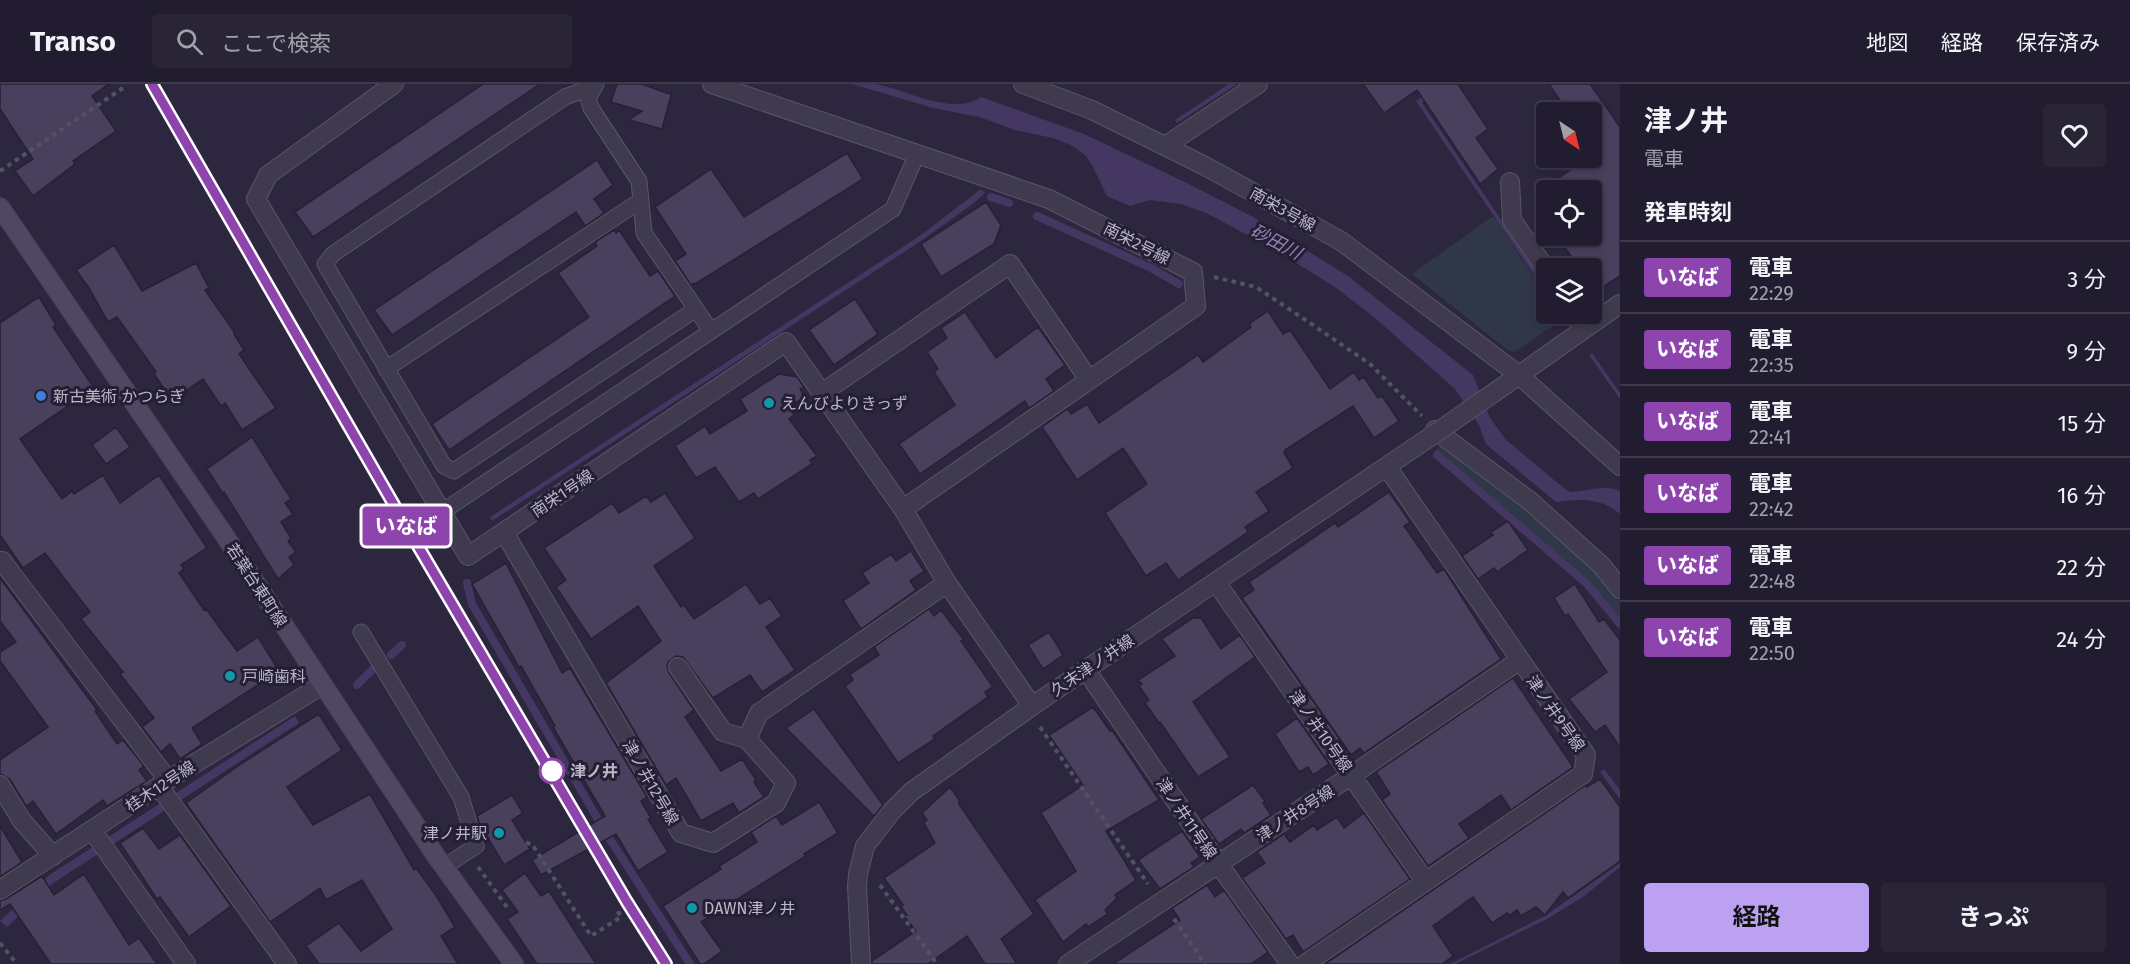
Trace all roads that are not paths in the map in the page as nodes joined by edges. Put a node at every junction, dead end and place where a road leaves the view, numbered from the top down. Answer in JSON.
{"nodes":[{"id":1,"x":394,"y":84,"type":"edge"},
{"id":2,"x":712,"y":84,"type":"edge"},
{"id":3,"x":1023,"y":84,"type":"edge"},
{"id":4,"x":1258,"y":84,"type":"edge"},
{"id":5,"x":595,"y":85,"type":"edge"},
{"id":6,"x":1165,"y":146,"type":"junction"},
{"id":7,"x":917,"y":154,"type":"junction"},
{"id":8,"x":1510,"y":182,"type":"dead end"},
{"id":9,"x":640,"y":201,"type":"junction"},
{"id":10,"x":0,"y":207,"type":"edge"},
{"id":11,"x":1538,"y":258,"type":"edge"},
{"id":12,"x":1620,"y":304,"type":"edge"},
{"id":13,"x":696,"y":309,"type":"junction"},
{"id":14,"x":1602,"y":311,"type":"edge"},
{"id":15,"x":1576,"y":324,"type":"edge"},
{"id":16,"x":711,"y":331,"type":"junction"},
{"id":17,"x":386,"y":369,"type":"junction"},
{"id":18,"x":1519,"y":375,"type":"junction"},
{"id":19,"x":1089,"y":380,"type":"junction"},
{"id":20,"x":822,"y":393,"type":"junction"},
{"id":21,"x":1434,"y":433,"type":"junction"},
{"id":22,"x":1620,"y":466,"type":"edge"},
{"id":23,"x":1386,"y":467,"type":"junction"},
{"id":24,"x":903,"y":509,"type":"junction"},
{"id":25,"x":442,"y":512,"type":"junction"},
{"id":26,"x":504,"y":532,"type":"junction"},
{"id":27,"x":0,"y":561,"type":"edge"},
{"id":28,"x":1216,"y":582,"type":"junction"},
{"id":29,"x":947,"y":583,"type":"junction"},
{"id":30,"x":1620,"y":589,"type":"edge"},
{"id":31,"x":361,"y":632,"type":"dead end"},
{"id":32,"x":1520,"y":660,"type":"junction"},
{"id":33,"x":678,"y":667,"type":"dead end"},
{"id":34,"x":1086,"y":670,"type":"junction"},
{"id":35,"x":322,"y":685,"type":"junction"},
{"id":36,"x":1030,"y":708,"type":"junction"},
{"id":37,"x":747,"y":739,"type":"junction"},
{"id":38,"x":1352,"y":776,"type":"junction"},
{"id":39,"x":164,"y":783,"type":"junction"},
{"id":40,"x":0,"y":785,"type":"edge"},
{"id":41,"x":92,"y":830,"type":"junction"},
{"id":42,"x":53,"y":856,"type":"junction"},
{"id":43,"x":1218,"y":863,"type":"junction"},
{"id":44,"x":444,"y":867,"type":"junction"},
{"id":45,"x":1425,"y":881,"type":"junction"},
{"id":46,"x":0,"y":890,"type":"edge"},
{"id":47,"x":186,"y":964,"type":"edge"},
{"id":48,"x":287,"y":964,"type":"edge"},
{"id":49,"x":514,"y":964,"type":"edge"},
{"id":50,"x":861,"y":964,"type":"edge"},
{"id":51,"x":1068,"y":964,"type":"edge"},
{"id":52,"x":1290,"y":964,"type":"edge"},
{"id":53,"x":1305,"y":964,"type":"edge"}],
"edges":[{"from":1,"to":25,"type":"street","name":"南栄1号線"},
{"from":2,"to":7,"type":"street","name":"南栄2号線"},
{"from":3,"to":6,"type":"street","name":"南栄3号線"},
{"from":4,"to":6,"type":"street"},
{"from":5,"to":9,"type":"lane"},
{"from":5,"to":17,"type":"lane"},
{"from":6,"to":18,"type":"street","name":"南栄3号線"},
{"from":7,"to":16,"type":"lane"},
{"from":7,"to":19,"type":"street","name":"南栄2号線"},
{"from":8,"to":11,"type":"street"},
{"from":9,"to":13,"type":"lane"},
{"from":9,"to":17,"type":"lane"},
{"from":10,"to":35,"type":"main road","name":"若葉台東町線"},
{"from":12,"to":14,"type":"street"},
{"from":13,"to":16,"type":"lane"},
{"from":13,"to":17,"type":"lane"},
{"from":15,"to":18,"type":"street"},
{"from":16,"to":25,"type":"lane"},
{"from":18,"to":21,"type":"street","name":"久末津ノ井線","bridge":true},
{"from":18,"to":22,"type":"street","name":"南栄3号線"},
{"from":19,"to":20,"type":"street"},
{"from":19,"to":24,"type":"street"},
{"from":20,"to":24,"type":"street","name":"南栄1号線"},
{"from":20,"to":26,"type":"street","name":"南栄1号線"},
{"from":21,"to":23,"type":"street","name":"久末津ノ井線"},
{"from":21,"to":30,"type":"street"},
{"from":23,"to":28,"type":"street","name":"久末津ノ井線"},
{"from":23,"to":32,"type":"street","name":"津ノ井9号線"},
{"from":24,"to":29,"type":"street","name":"南栄1号線"},
{"from":25,"to":26,"type":"street","name":"南栄1号線"},
{"from":26,"to":37,"type":"street","name":"津ノ井12号線"},
{"from":27,"to":39,"type":"street"},
{"from":28,"to":34,"type":"street","name":"久末津ノ井線"},
{"from":28,"to":38,"type":"street","name":"津ノ井10号線"},
{"from":29,"to":36,"type":"street","name":"南栄1号線"},
{"from":29,"to":37,"type":"street"},
{"from":31,"to":44,"type":"lane"},
{"from":32,"to":38,"type":"street","name":"津ノ井8号線"},
{"from":32,"to":45,"type":"street","name":"津ノ井9号線"},
{"from":33,"to":37,"type":"street"},
{"from":34,"to":36,"type":"street","name":"久末津ノ井線"},
{"from":34,"to":43,"type":"street","name":"津ノ井11号線"},
{"from":35,"to":39,"type":"street","name":"桂木12号線"},
{"from":35,"to":44,"type":"main road","name":"若葉台東町線"},
{"from":36,"to":50,"type":"street","name":"久末津ノ井線"},
{"from":38,"to":43,"type":"street","name":"津ノ井8号線"},
{"from":38,"to":45,"type":"street","name":"津ノ井10号線"},
{"from":39,"to":41,"type":"street","name":"桂木12号線"},
{"from":39,"to":48,"type":"street"},
{"from":40,"to":42,"type":"street"},
{"from":41,"to":42,"type":"street","name":"桂木12号線"},
{"from":41,"to":47,"type":"street"},
{"from":42,"to":46,"type":"street","name":"桂木12号線"},
{"from":43,"to":51,"type":"street","name":"津ノ井8号線"},
{"from":43,"to":52,"type":"street","name":"津ノ井11号線"},
{"from":44,"to":49,"type":"main road","name":"若葉台東町線"},
{"from":45,"to":53,"type":"street","name":"津ノ井9号線"}]}
